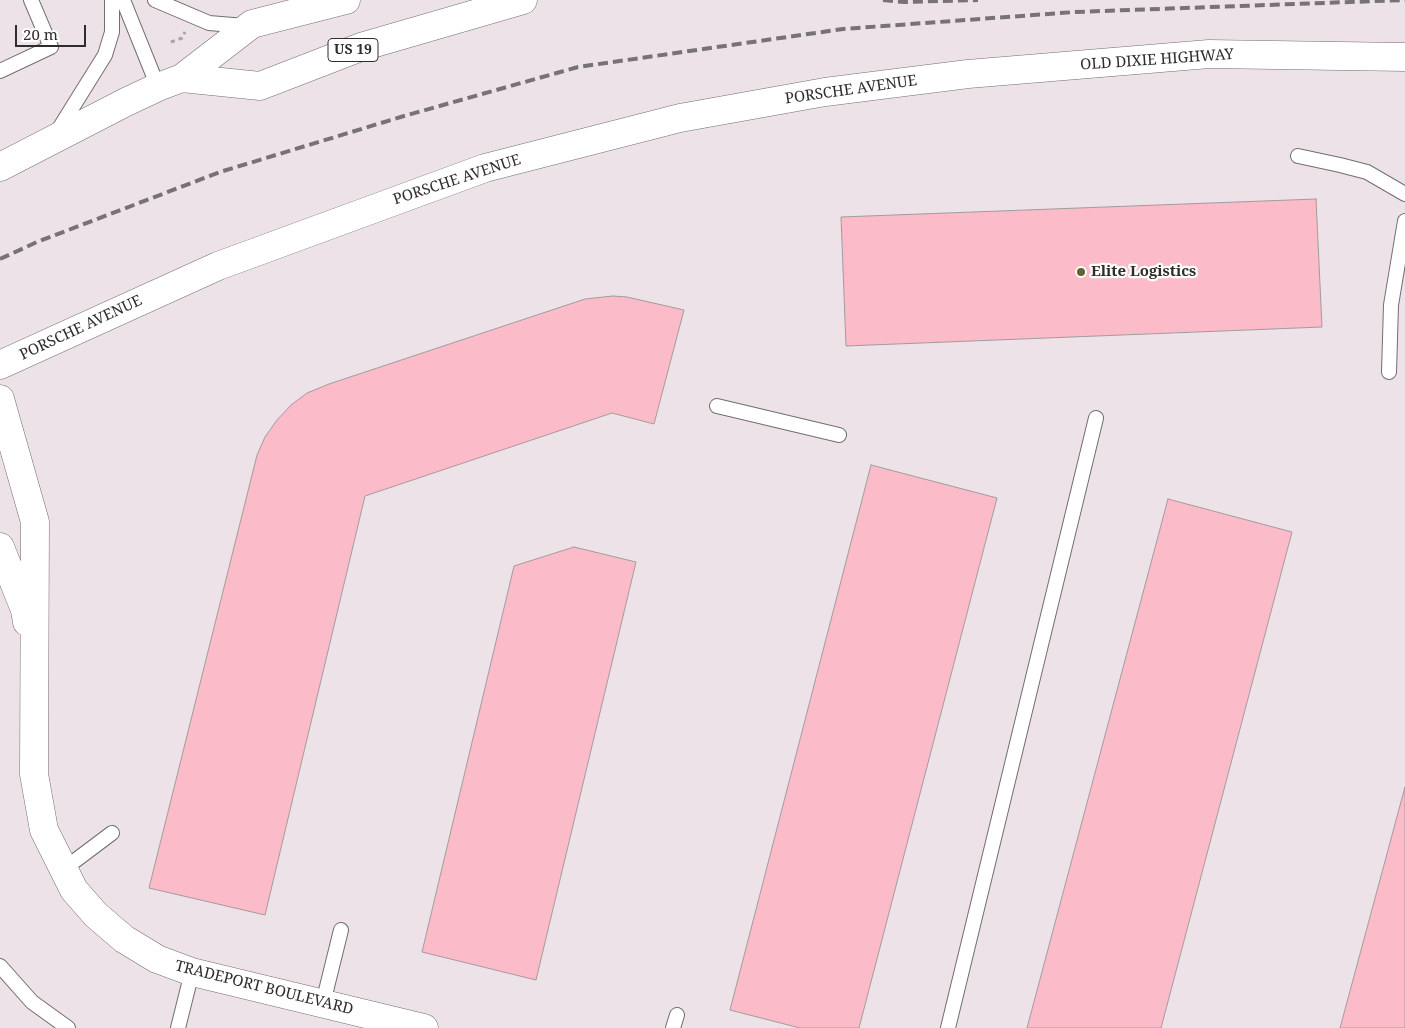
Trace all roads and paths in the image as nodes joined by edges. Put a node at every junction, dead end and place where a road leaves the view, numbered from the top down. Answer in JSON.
{"nodes":[{"id":1,"x":31,"y":0,"type":"edge"},
{"id":2,"x":112,"y":0,"type":"edge"},
{"id":3,"x":123,"y":0,"type":"edge"},
{"id":4,"x":155,"y":0,"type":"edge"},
{"id":5,"x":346,"y":0,"type":"edge"},
{"id":6,"x":523,"y":0,"type":"edge"},
{"id":7,"x":248,"y":26,"type":"junction"},
{"id":8,"x":185,"y":32,"type":"dead end"},
{"id":9,"x":171,"y":42,"type":"dead end"},
{"id":10,"x":1405,"y":57,"type":"edge"},
{"id":11,"x":0,"y":71,"type":"edge"},
{"id":12,"x":968,"y":74,"type":"joint"},
{"id":13,"x":170,"y":83,"type":"junction"},
{"id":14,"x":52,"y":140,"type":"junction"},
{"id":15,"x":1298,"y":156,"type":"dead end"},
{"id":16,"x":0,"y":167,"type":"edge"},
{"id":17,"x":1405,"y":194,"type":"edge"},
{"id":18,"x":1405,"y":221,"type":"edge"},
{"id":19,"x":0,"y":365,"type":"edge"},
{"id":20,"x":1389,"y":372,"type":"dead end"},
{"id":21,"x":0,"y":399,"type":"edge"},
{"id":22,"x":717,"y":406,"type":"dead end"},
{"id":23,"x":1096,"y":418,"type":"dead end"},
{"id":24,"x":839,"y":435,"type":"dead end"},
{"id":25,"x":0,"y":547,"type":"edge"},
{"id":26,"x":34,"y":653,"type":"junction"},
{"id":27,"x":112,"y":833,"type":"dead end"},
{"id":28,"x":64,"y":868,"type":"junction"},
{"id":29,"x":341,"y":930,"type":"dead end"},
{"id":30,"x":0,"y":966,"type":"edge"},
{"id":31,"x":192,"y":972,"type":"junction"},
{"id":32,"x":323,"y":1004,"type":"junction"},
{"id":33,"x":68,"y":1028,"type":"edge"},
{"id":34,"x":178,"y":1028,"type":"edge"},
{"id":35,"x":424,"y":1028,"type":"edge"},
{"id":36,"x":948,"y":1028,"type":"edge"}],
"edges":[{"from":1,"to":11,"type":"lane"},
{"from":2,"to":14,"type":"lane"},
{"from":3,"to":13,"type":"lane"},
{"from":4,"to":7,"type":"lane"},
{"from":5,"to":7,"type":"street"},
{"from":6,"to":13,"type":"street","number":"US 19"},
{"from":7,"to":13,"type":"street"},
{"from":8,"to":9,"type":"path"},
{"from":10,"to":12,"type":"street","name":"OLD DIXIE HIGHWAY"},
{"from":12,"to":19,"type":"street","name":"PORSCHE AVENUE"},
{"from":13,"to":14,"type":"street"},
{"from":14,"to":16,"type":"street"},
{"from":15,"to":17,"type":"lane"},
{"from":18,"to":20,"type":"lane"},
{"from":21,"to":26,"type":"street","name":"TRADEPORT BOULEVARD"},
{"from":22,"to":24,"type":"lane"},
{"from":23,"to":36,"type":"lane"},
{"from":25,"to":26,"type":"street","name":"TRADEPORT BOULEVARD"},
{"from":26,"to":28,"type":"street","name":"TRADEPORT BOULEVARD"},
{"from":27,"to":28,"type":"lane"},
{"from":28,"to":31,"type":"street","name":"TRADEPORT BOULEVARD"},
{"from":29,"to":32,"type":"lane"},
{"from":30,"to":33,"type":"lane"},
{"from":31,"to":32,"type":"street","name":"TRADEPORT BOULEVARD"},
{"from":31,"to":34,"type":"lane"},
{"from":32,"to":35,"type":"street","name":"TRADEPORT BOULEVARD"}]}
